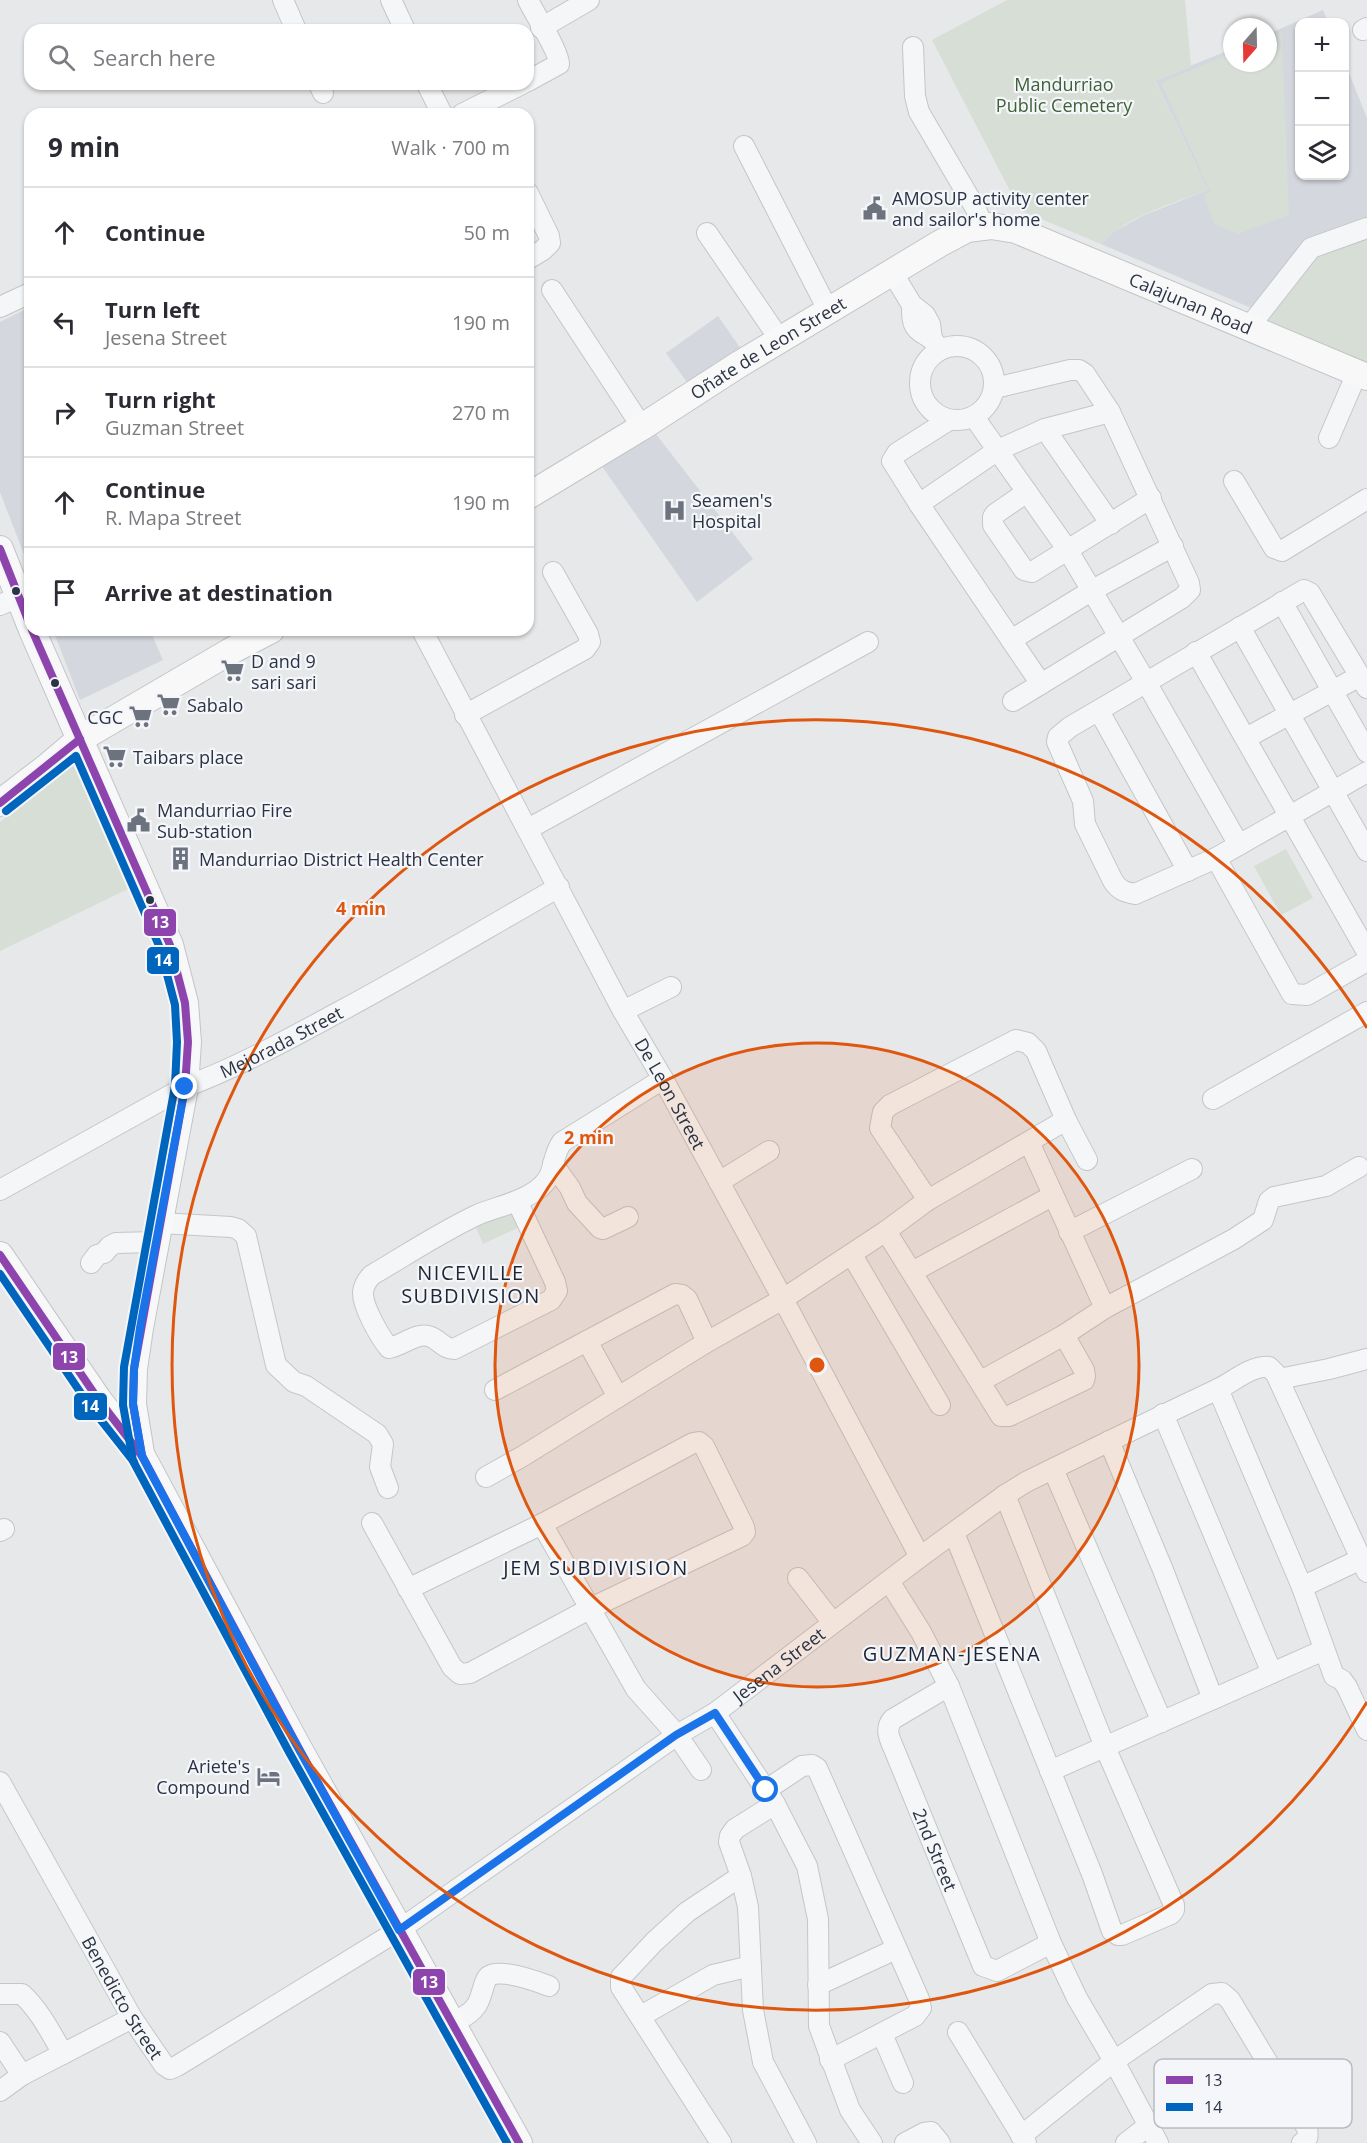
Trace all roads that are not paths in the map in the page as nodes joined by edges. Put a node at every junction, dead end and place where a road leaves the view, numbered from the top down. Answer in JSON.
{"nodes":[{"id":1,"x":283,"y":0,"type":"edge"},
{"id":2,"x":391,"y":0,"type":"edge"},
{"id":3,"x":528,"y":0,"type":"edge"},
{"id":4,"x":589,"y":0,"type":"edge"},
{"id":5,"x":293,"y":24,"type":"edge"},
{"id":6,"x":402,"y":24,"type":"edge"},
{"id":7,"x":541,"y":28,"type":"junction"},
{"id":8,"x":913,"y":46,"type":"dead end"},
{"id":9,"x":534,"y":78,"type":"edge"},
{"id":10,"x":430,"y":90,"type":"edge"},
{"id":11,"x":513,"y":90,"type":"edge"},
{"id":12,"x":439,"y":108,"type":"edge"},
{"id":13,"x":486,"y":108,"type":"edge"},
{"id":14,"x":744,"y":146,"type":"dead end"},
{"id":15,"x":534,"y":205,"type":"edge"},
{"id":16,"x":983,"y":227,"type":"junction"},
{"id":17,"x":1367,"y":228,"type":"edge"},
{"id":18,"x":1016,"y":230,"type":"joint"},
{"id":19,"x":707,"y":233,"type":"dead end"},
{"id":20,"x":534,"y":255,"type":"edge"},
{"id":21,"x":892,"y":272,"type":"junction"},
{"id":22,"x":552,"y":290,"type":"dead end"},
{"id":23,"x":24,"y":296,"type":"edge"},
{"id":24,"x":0,"y":307,"type":"edge"},
{"id":25,"x":828,"y":310,"type":"junction"},
{"id":26,"x":1249,"y":327,"type":"junction"},
{"id":27,"x":780,"y":340,"type":"junction"},
{"id":28,"x":936,"y":344,"type":"junction"},
{"id":29,"x":1362,"y":375,"type":"edge"},
{"id":30,"x":994,"y":388,"type":"junction"},
{"id":31,"x":1110,"y":412,"type":"junction"},
{"id":32,"x":974,"y":417,"type":"junction"},
{"id":33,"x":949,"y":420,"type":"junction"},
{"id":34,"x":642,"y":427,"type":"junction"},
{"id":35,"x":1045,"y":429,"type":"junction"},
{"id":36,"x":1329,"y":438,"type":"dead end"},
{"id":37,"x":998,"y":450,"type":"junction"},
{"id":38,"x":1234,"y":481,"type":"dead end"},
{"id":39,"x":534,"y":492,"type":"edge"},
{"id":40,"x":1027,"y":492,"type":"junction"},
{"id":41,"x":1151,"y":498,"type":"junction"},
{"id":42,"x":1367,"y":499,"type":"edge"},
{"id":43,"x":919,"y":504,"type":"junction"},
{"id":44,"x":1111,"y":524,"type":"junction"},
{"id":45,"x":1173,"y":546,"type":"junction"},
{"id":46,"x":0,"y":549,"type":"edge"},
{"id":47,"x":1067,"y":549,"type":"junction"},
{"id":48,"x":553,"y":572,"type":"dead end"},
{"id":49,"x":1091,"y":591,"type":"junction"},
{"id":50,"x":9,"y":601,"type":"edge"},
{"id":51,"x":1282,"y":602,"type":"junction"},
{"id":52,"x":24,"y":618,"type":"edge"},
{"id":53,"x":1240,"y":627,"type":"junction"},
{"id":54,"x":35,"y":636,"type":"edge"},
{"id":55,"x":259,"y":636,"type":"edge"},
{"id":56,"x":425,"y":636,"type":"edge"},
{"id":57,"x":1118,"y":637,"type":"junction"},
{"id":58,"x":1011,"y":640,"type":"junction"},
{"id":59,"x":868,"y":642,"type":"dead end"},
{"id":60,"x":1196,"y":652,"type":"junction"},
{"id":61,"x":1146,"y":682,"type":"junction"},
{"id":62,"x":1364,"y":682,"type":"edge"},
{"id":63,"x":1041,"y":684,"type":"junction"},
{"id":64,"x":1332,"y":692,"type":"junction"},
{"id":65,"x":1013,"y":701,"type":"dead end"},
{"id":66,"x":1098,"y":711,"type":"junction"},
{"id":67,"x":465,"y":714,"type":"junction"},
{"id":68,"x":1290,"y":714,"type":"junction"},
{"id":69,"x":1246,"y":738,"type":"junction"},
{"id":70,"x":80,"y":739,"type":"junction"},
{"id":71,"x":1367,"y":752,"type":"edge"},
{"id":72,"x":1367,"y":772,"type":"edge"},
{"id":73,"x":1334,"y":791,"type":"junction"},
{"id":74,"x":0,"y":803,"type":"edge"},
{"id":75,"x":1291,"y":816,"type":"junction"},
{"id":76,"x":528,"y":829,"type":"junction"},
{"id":77,"x":1239,"y":845,"type":"junction"},
{"id":78,"x":1367,"y":851,"type":"edge"},
{"id":79,"x":1216,"y":858,"type":"junction"},
{"id":80,"x":1188,"y":870,"type":"junction"},
{"id":81,"x":559,"y":886,"type":"junction"},
{"id":82,"x":1367,"y":952,"type":"edge"},
{"id":83,"x":1367,"y":961,"type":"edge"},
{"id":84,"x":671,"y":987,"type":"dead end"},
{"id":85,"x":623,"y":1011,"type":"junction"},
{"id":86,"x":1367,"y":1012,"type":"edge"},
{"id":87,"x":663,"y":1079,"type":"junction"},
{"id":88,"x":185,"y":1087,"type":"junction"},
{"id":89,"x":1213,"y":1099,"type":"dead end"},
{"id":90,"x":1066,"y":1119,"type":"junction"},
{"id":91,"x":1029,"y":1142,"type":"junction"},
{"id":92,"x":769,"y":1151,"type":"dead end"},
{"id":93,"x":1087,"y":1160,"type":"dead end"},
{"id":94,"x":553,"y":1164,"type":"junction"},
{"id":95,"x":1359,"y":1167,"type":"dead end"},
{"id":96,"x":1192,"y":1169,"type":"dead end"},
{"id":97,"x":719,"y":1182,"type":"junction"},
{"id":98,"x":0,"y":1190,"type":"edge"},
{"id":99,"x":1052,"y":1196,"type":"junction"},
{"id":100,"x":928,"y":1200,"type":"junction"},
{"id":101,"x":517,"y":1201,"type":"junction"},
{"id":102,"x":628,"y":1217,"type":"dead end"},
{"id":103,"x":886,"y":1231,"type":"junction"},
{"id":104,"x":158,"y":1232,"type":"junction"},
{"id":105,"x":1069,"y":1232,"type":"junction"},
{"id":106,"x":0,"y":1255,"type":"edge"},
{"id":107,"x":852,"y":1255,"type":"junction"},
{"id":108,"x":91,"y":1263,"type":"dead end"},
{"id":109,"x":912,"y":1272,"type":"junction"},
{"id":110,"x":783,"y":1299,"type":"junction"},
{"id":111,"x":1105,"y":1308,"type":"junction"},
{"id":112,"x":1064,"y":1335,"type":"junction"},
{"id":113,"x":587,"y":1341,"type":"junction"},
{"id":114,"x":707,"y":1341,"type":"junction"},
{"id":115,"x":1366,"y":1361,"type":"edge"},
{"id":116,"x":1279,"y":1379,"type":"junction"},
{"id":117,"x":981,"y":1381,"type":"junction"},
{"id":118,"x":1218,"y":1389,"type":"junction"},
{"id":119,"x":495,"y":1390,"type":"dead end"},
{"id":120,"x":618,"y":1397,"type":"junction"},
{"id":121,"x":940,"y":1405,"type":"dead end"},
{"id":122,"x":1163,"y":1414,"type":"junction"},
{"id":123,"x":1109,"y":1441,"type":"junction"},
{"id":124,"x":142,"y":1456,"type":"junction"},
{"id":125,"x":1053,"y":1469,"type":"junction"},
{"id":126,"x":486,"y":1477,"type":"dead end"},
{"id":127,"x":388,"y":1488,"type":"dead end"},
{"id":128,"x":1005,"y":1495,"type":"junction"},
{"id":129,"x":372,"y":1523,"type":"dead end"},
{"id":130,"x":542,"y":1524,"type":"junction"},
{"id":131,"x":954,"y":1533,"type":"junction"},
{"id":132,"x":920,"y":1557,"type":"junction"},
{"id":133,"x":1364,"y":1565,"type":"edge"},
{"id":134,"x":798,"y":1578,"type":"dead end"},
{"id":135,"x":889,"y":1581,"type":"junction"},
{"id":136,"x":1302,"y":1587,"type":"junction"},
{"id":137,"x":408,"y":1589,"type":"junction"},
{"id":138,"x":591,"y":1608,"type":"junction"},
{"id":139,"x":833,"y":1623,"type":"junction"},
{"id":140,"x":1324,"y":1650,"type":"junction"},
{"id":141,"x":1272,"y":1673,"type":"junction"},
{"id":142,"x":949,"y":1686,"type":"junction"},
{"id":143,"x":1213,"y":1699,"type":"junction"},
{"id":144,"x":715,"y":1713,"type":"junction"},
{"id":145,"x":1162,"y":1722,"type":"junction"},
{"id":146,"x":1367,"y":1730,"type":"edge"},
{"id":147,"x":676,"y":1735,"type":"junction"},
{"id":148,"x":1106,"y":1747,"type":"junction"},
{"id":149,"x":701,"y":1770,"type":"dead end"},
{"id":150,"x":1050,"y":1771,"type":"junction"},
{"id":151,"x":0,"y":1782,"type":"edge"},
{"id":152,"x":771,"y":1797,"type":"junction"},
{"id":153,"x":741,"y":1876,"type":"junction"},
{"id":154,"x":399,"y":1930,"type":"junction"},
{"id":155,"x":1051,"y":1943,"type":"junction"},
{"id":156,"x":896,"y":1949,"type":"junction"},
{"id":157,"x":751,"y":1966,"type":"junction"},
{"id":158,"x":818,"y":1985,"type":"junction"},
{"id":159,"x":549,"y":1986,"type":"dead end"},
{"id":160,"x":0,"y":1994,"type":"edge"},
{"id":161,"x":641,"y":2016,"type":"junction"},
{"id":162,"x":132,"y":2018,"type":"junction"},
{"id":163,"x":453,"y":2023,"type":"junction"},
{"id":164,"x":958,"y":2032,"type":"dead end"},
{"id":165,"x":882,"y":2034,"type":"junction"},
{"id":166,"x":0,"y":2042,"type":"edge"},
{"id":167,"x":63,"y":2054,"type":"junction"},
{"id":168,"x":1265,"y":2059,"type":"edge"},
{"id":169,"x":830,"y":2060,"type":"junction"},
{"id":170,"x":1114,"y":2061,"type":"junction"},
{"id":171,"x":22,"y":2075,"type":"junction"},
{"id":172,"x":903,"y":2083,"type":"dead end"},
{"id":173,"x":0,"y":2091,"type":"edge"},
{"id":174,"x":1307,"y":2128,"type":"edge"},
{"id":175,"x":1153,"y":2135,"type":"edge"},
{"id":176,"x":1024,"y":2139,"type":"edge"},
{"id":177,"x":519,"y":2143,"type":"edge"},
{"id":178,"x":721,"y":2143,"type":"edge"},
{"id":179,"x":806,"y":2143,"type":"edge"},
{"id":180,"x":872,"y":2143,"type":"edge"},
{"id":181,"x":905,"y":2143,"type":"edge"},
{"id":182,"x":940,"y":2143,"type":"edge"},
{"id":183,"x":1126,"y":2143,"type":"edge"},
{"id":184,"x":1302,"y":2143,"type":"edge"}],
"edges":[{"from":1,"to":5,"type":"street"},
{"from":2,"to":6,"type":"street"},
{"from":3,"to":7,"type":"street"},
{"from":4,"to":7,"type":"street"},
{"from":7,"to":9,"type":"street"},
{"from":8,"to":16,"type":"street"},
{"from":10,"to":12,"type":"street"},
{"from":11,"to":13,"type":"street"},
{"from":14,"to":25,"type":"street"},
{"from":15,"to":20,"type":"street"},
{"from":16,"to":18,"type":"main road","name":"Oñate de Leon Street"},
{"from":16,"to":21,"type":"main road","name":"Oñate de Leon Street"},
{"from":17,"to":26,"type":"street"},
{"from":18,"to":26,"type":"main road","name":"Calajunan Road"},
{"from":19,"to":27,"type":"street"},
{"from":21,"to":25,"type":"main road","name":"Oñate de Leon Street"},
{"from":21,"to":28,"type":"street"},
{"from":22,"to":34,"type":"street"},
{"from":23,"to":24,"type":"street"},
{"from":25,"to":27,"type":"main road","name":"Oñate de Leon Street"},
{"from":26,"to":29,"type":"main road","name":"Calajunan Road"},
{"from":27,"to":34,"type":"main road","name":"Oñate de Leon Street"},
{"from":28,"to":30,"type":"street"},
{"from":28,"to":33,"type":"street"},
{"from":29,"to":36,"type":"street"},
{"from":30,"to":31,"type":"street"},
{"from":30,"to":32,"type":"street"},
{"from":31,"to":35,"type":"street"},
{"from":31,"to":41,"type":"street"},
{"from":32,"to":33,"type":"street"},
{"from":32,"to":37,"type":"street"},
{"from":33,"to":43,"type":"street"},
{"from":34,"to":39,"type":"main road","name":"Oñate de Leon Street"},
{"from":35,"to":37,"type":"street"},
{"from":35,"to":44,"type":"street"},
{"from":37,"to":40,"type":"street"},
{"from":37,"to":43,"type":"street"},
{"from":38,"to":42,"type":"street"},
{"from":40,"to":47,"type":"street"},
{"from":40,"to":47,"type":"street"},
{"from":41,"to":44,"type":"street"},
{"from":41,"to":45,"type":"street"},
{"from":43,"to":58,"type":"street"},
{"from":44,"to":47,"type":"street"},
{"from":45,"to":49,"type":"street"},
{"from":45,"to":57,"type":"street"},
{"from":46,"to":50,"type":"main road"},
{"from":47,"to":49,"type":"street"},
{"from":48,"to":67,"type":"street"},
{"from":49,"to":57,"type":"street"},
{"from":49,"to":58,"type":"street"},
{"from":50,"to":52,"type":"main road"},
{"from":51,"to":53,"type":"street"},
{"from":51,"to":62,"type":"street"},
{"from":51,"to":64,"type":"street"},
{"from":53,"to":60,"type":"street"},
{"from":53,"to":68,"type":"street"},
{"from":54,"to":70,"type":"main road"},
{"from":55,"to":70,"type":"main road"},
{"from":56,"to":67,"type":"street","name":"De Leon Street"},
{"from":57,"to":61,"type":"street"},
{"from":57,"to":63,"type":"street"},
{"from":58,"to":63,"type":"street"},
{"from":59,"to":76,"type":"street"},
{"from":60,"to":61,"type":"street"},
{"from":60,"to":69,"type":"street"},
{"from":61,"to":66,"type":"street"},
{"from":61,"to":77,"type":"street"},
{"from":62,"to":64,"type":"street"},
{"from":63,"to":65,"type":"street"},
{"from":64,"to":68,"type":"street"},
{"from":64,"to":71,"type":"street"},
{"from":66,"to":80,"type":"street"},
{"from":66,"to":80,"type":"street"},
{"from":67,"to":76,"type":"street","name":"De Leon Street"},
{"from":68,"to":69,"type":"street"},
{"from":68,"to":73,"type":"street"},
{"from":69,"to":75,"type":"street"},
{"from":70,"to":74,"type":"main road"},
{"from":70,"to":88,"type":"main road"},
{"from":72,"to":73,"type":"street"},
{"from":73,"to":75,"type":"street"},
{"from":73,"to":78,"type":"street"},
{"from":75,"to":77,"type":"street"},
{"from":75,"to":82,"type":"street"},
{"from":76,"to":81,"type":"street","name":"De Leon Street"},
{"from":77,"to":79,"type":"street"},
{"from":79,"to":80,"type":"street"},
{"from":79,"to":83,"type":"street"},
{"from":81,"to":85,"type":"street","name":"De Leon Street"},
{"from":81,"to":88,"type":"street","name":"Mejorada Street"},
{"from":84,"to":85,"type":"street"},
{"from":85,"to":87,"type":"street","name":"De Leon Street"},
{"from":86,"to":89,"type":"street"},
{"from":87,"to":94,"type":"street"},
{"from":87,"to":97,"type":"street","name":"De Leon Street"},
{"from":88,"to":98,"type":"street","name":"Mejorada Street"},
{"from":88,"to":104,"type":"main road"},
{"from":90,"to":91,"type":"street"},
{"from":90,"to":93,"type":"street"},
{"from":90,"to":100,"type":"street"},
{"from":91,"to":99,"type":"street"},
{"from":91,"to":100,"type":"street"},
{"from":92,"to":97,"type":"street"},
{"from":94,"to":101,"type":"street"},
{"from":94,"to":102,"type":"street"},
{"from":95,"to":111,"type":"street"},
{"from":96,"to":105,"type":"street"},
{"from":97,"to":110,"type":"street","name":"De Leon Street"},
{"from":99,"to":105,"type":"street"},
{"from":99,"to":109,"type":"street"},
{"from":100,"to":103,"type":"street"},
{"from":101,"to":101,"type":"street"},
{"from":103,"to":107,"type":"street"},
{"from":103,"to":109,"type":"street"},
{"from":104,"to":108,"type":"street"},
{"from":104,"to":124,"type":"main road"},
{"from":104,"to":127,"type":"street"},
{"from":105,"to":111,"type":"street"},
{"from":106,"to":124,"type":"main road"},
{"from":107,"to":110,"type":"street"},
{"from":107,"to":121,"type":"street"},
{"from":109,"to":117,"type":"street"},
{"from":110,"to":114,"type":"street"},
{"from":110,"to":132,"type":"street","name":"De Leon Street"},
{"from":111,"to":112,"type":"street"},
{"from":112,"to":117,"type":"street"},
{"from":112,"to":117,"type":"street"},
{"from":113,"to":114,"type":"street"},
{"from":113,"to":119,"type":"street"},
{"from":113,"to":120,"type":"street"},
{"from":114,"to":120,"type":"street"},
{"from":115,"to":116,"type":"street"},
{"from":116,"to":118,"type":"street","name":"Jesena Street"},
{"from":116,"to":133,"type":"street"},
{"from":118,"to":122,"type":"street","name":"Jesena Street"},
{"from":118,"to":136,"type":"street"},
{"from":120,"to":126,"type":"street"},
{"from":122,"to":123,"type":"street","name":"Jesena Street"},
{"from":122,"to":141,"type":"street"},
{"from":123,"to":125,"type":"street","name":"Jesena Street"},
{"from":123,"to":143,"type":"street"},
{"from":124,"to":154,"type":"main road"},
{"from":125,"to":128,"type":"street","name":"Jesena Street"},
{"from":125,"to":145,"type":"street"},
{"from":128,"to":131,"type":"street","name":"Jesena Street"},
{"from":128,"to":148,"type":"street"},
{"from":129,"to":137,"type":"street"},
{"from":130,"to":137,"type":"street"},
{"from":130,"to":138,"type":"street"},
{"from":130,"to":138,"type":"street"},
{"from":131,"to":132,"type":"street","name":"Jesena Street"},
{"from":131,"to":150,"type":"street"},
{"from":132,"to":135,"type":"street","name":"Jesena Street"},
{"from":133,"to":136,"type":"street"},
{"from":134,"to":139,"type":"street"},
{"from":135,"to":139,"type":"street","name":"Jesena Street"},
{"from":135,"to":142,"type":"street"},
{"from":136,"to":140,"type":"street"},
{"from":137,"to":138,"type":"street"},
{"from":138,"to":147,"type":"street"},
{"from":139,"to":144,"type":"street","name":"Jesena Street"},
{"from":140,"to":141,"type":"street"},
{"from":140,"to":146,"type":"street"},
{"from":141,"to":143,"type":"street"},
{"from":142,"to":155,"type":"street"},
{"from":142,"to":155,"type":"street","name":"2nd Street"},
{"from":143,"to":145,"type":"street"},
{"from":144,"to":147,"type":"street","name":"Jesena Street"},
{"from":144,"to":152,"type":"street"},
{"from":145,"to":148,"type":"street"},
{"from":147,"to":149,"type":"street"},
{"from":147,"to":154,"type":"street","name":"Jesena Street"},
{"from":148,"to":150,"type":"street"},
{"from":148,"to":150,"type":"street"},
{"from":151,"to":162,"type":"street","name":"Benedicto Street"},
{"from":152,"to":153,"type":"street"},
{"from":152,"to":156,"type":"street"},
{"from":152,"to":158,"type":"street"},
{"from":153,"to":157,"type":"street"},
{"from":153,"to":161,"type":"street"},
{"from":154,"to":162,"type":"street","name":"Benedicto Street"},
{"from":154,"to":163,"type":"main road"},
{"from":155,"to":170,"type":"street"},
{"from":156,"to":158,"type":"street"},
{"from":156,"to":165,"type":"street"},
{"from":157,"to":161,"type":"street"},
{"from":157,"to":179,"type":"street"},
{"from":158,"to":169,"type":"street"},
{"from":159,"to":163,"type":"street"},
{"from":160,"to":167,"type":"street"},
{"from":161,"to":178,"type":"street"},
{"from":162,"to":167,"type":"street"},
{"from":163,"to":177,"type":"main road"},
{"from":164,"to":176,"type":"street"},
{"from":165,"to":169,"type":"street"},
{"from":165,"to":172,"type":"street"},
{"from":166,"to":171,"type":"street"},
{"from":167,"to":171,"type":"street"},
{"from":168,"to":170,"type":"street"},
{"from":169,"to":180,"type":"street"},
{"from":170,"to":175,"type":"street"},
{"from":170,"to":176,"type":"street"},
{"from":171,"to":173,"type":"street"},
{"from":174,"to":184,"type":"street"},
{"from":175,"to":183,"type":"street"},
{"from":181,"to":182,"type":"street"}]}
